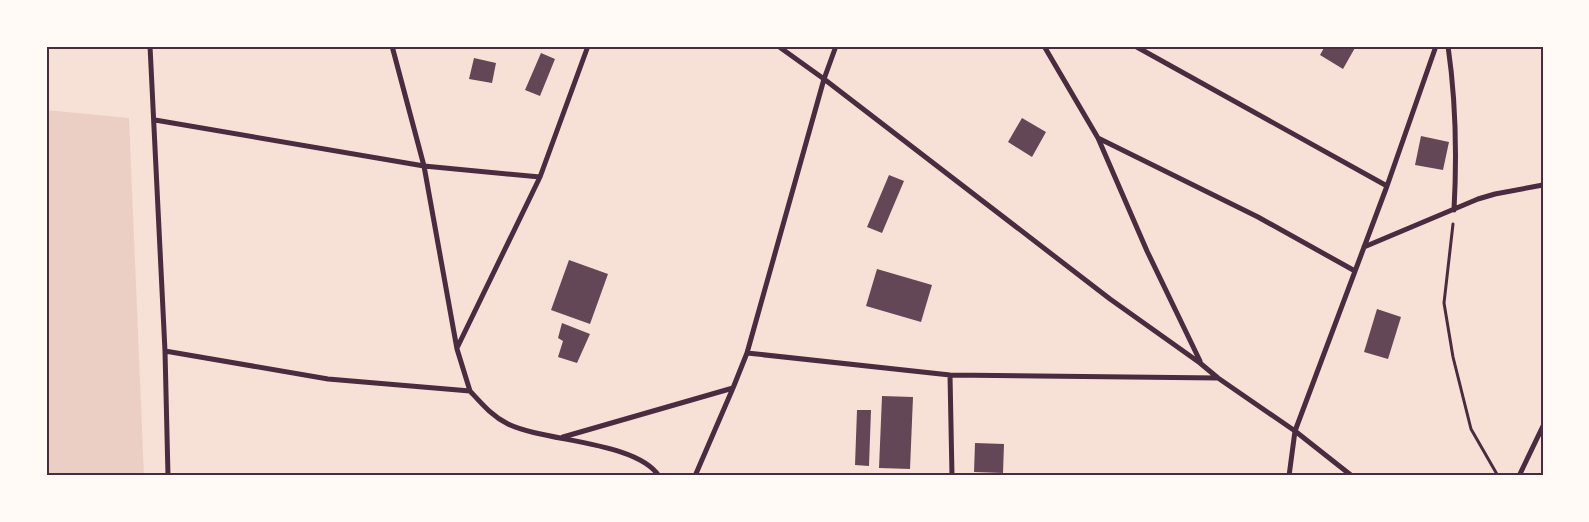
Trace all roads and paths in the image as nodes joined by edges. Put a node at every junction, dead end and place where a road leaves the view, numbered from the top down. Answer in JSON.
{"nodes":[{"id":1,"x":150,"y":46,"type":"edge"},
{"id":2,"x":392,"y":46,"type":"edge"},
{"id":3,"x":588,"y":46,"type":"edge"},
{"id":4,"x":778,"y":46,"type":"edge"},
{"id":5,"x":836,"y":46,"type":"edge"},
{"id":6,"x":1044,"y":46,"type":"edge"},
{"id":7,"x":1134,"y":46,"type":"edge"},
{"id":8,"x":1436,"y":46,"type":"edge"},
{"id":9,"x":1448,"y":46,"type":"edge"},
{"id":10,"x":824,"y":79,"type":"junction"},
{"id":11,"x":154,"y":120,"type":"junction"},
{"id":12,"x":1098,"y":138,"type":"junction"},
{"id":13,"x":424,"y":166,"type":"junction"},
{"id":14,"x":540,"y":177,"type":"junction"},
{"id":15,"x":1543,"y":185,"type":"edge"},
{"id":16,"x":1387,"y":186,"type":"junction"},
{"id":17,"x":1454,"y":210,"type":"junction"},
{"id":18,"x":1364,"y":247,"type":"junction"},
{"id":19,"x":1354,"y":271,"type":"junction"},
{"id":20,"x":457,"y":348,"type":"junction"},
{"id":21,"x":165,"y":351,"type":"junction"},
{"id":22,"x":747,"y":352,"type":"junction"},
{"id":23,"x":1200,"y":362,"type":"junction"},
{"id":24,"x":950,"y":375,"type":"junction"},
{"id":25,"x":1218,"y":378,"type":"junction"},
{"id":26,"x":734,"y":388,"type":"junction"},
{"id":27,"x":470,"y":391,"type":"junction"},
{"id":28,"x":1543,"y":426,"type":"edge"},
{"id":29,"x":1295,"y":431,"type":"junction"},
{"id":30,"x":563,"y":437,"type":"junction"},
{"id":31,"x":168,"y":476,"type":"edge"},
{"id":32,"x":659,"y":476,"type":"edge"},
{"id":33,"x":695,"y":476,"type":"edge"},
{"id":34,"x":952,"y":476,"type":"edge"},
{"id":35,"x":1289,"y":476,"type":"edge"},
{"id":36,"x":1352,"y":476,"type":"edge"},
{"id":37,"x":1498,"y":476,"type":"edge"},
{"id":38,"x":1520,"y":476,"type":"edge"}],
"edges":[{"from":1,"to":11,"type":"street"},
{"from":2,"to":13,"type":"street"},
{"from":3,"to":14,"type":"street"},
{"from":4,"to":10,"type":"street"},
{"from":5,"to":10,"type":"street"},
{"from":6,"to":12,"type":"street"},
{"from":7,"to":16,"type":"street"},
{"from":8,"to":16,"type":"street"},
{"from":9,"to":17,"type":"street"},
{"from":10,"to":22,"type":"street"},
{"from":10,"to":23,"type":"street"},
{"from":11,"to":13,"type":"street"},
{"from":11,"to":21,"type":"street"},
{"from":12,"to":19,"type":"street"},
{"from":12,"to":23,"type":"street"},
{"from":13,"to":14,"type":"street"},
{"from":13,"to":20,"type":"street"},
{"from":14,"to":20,"type":"street"},
{"from":15,"to":17,"type":"street"},
{"from":16,"to":18,"type":"street"},
{"from":17,"to":18,"type":"street"},
{"from":17,"to":37,"type":"path"},
{"from":18,"to":19,"type":"street"},
{"from":19,"to":29,"type":"street"},
{"from":20,"to":27,"type":"street"},
{"from":21,"to":27,"type":"street"},
{"from":21,"to":31,"type":"street"},
{"from":22,"to":24,"type":"street"},
{"from":22,"to":26,"type":"street"},
{"from":23,"to":25,"type":"street"},
{"from":24,"to":25,"type":"street"},
{"from":24,"to":34,"type":"street"},
{"from":25,"to":29,"type":"street"},
{"from":26,"to":30,"type":"street"},
{"from":26,"to":33,"type":"street"},
{"from":27,"to":30,"type":"street"},
{"from":28,"to":38,"type":"street"},
{"from":29,"to":35,"type":"street"},
{"from":29,"to":36,"type":"street"},
{"from":30,"to":32,"type":"street"}]}
